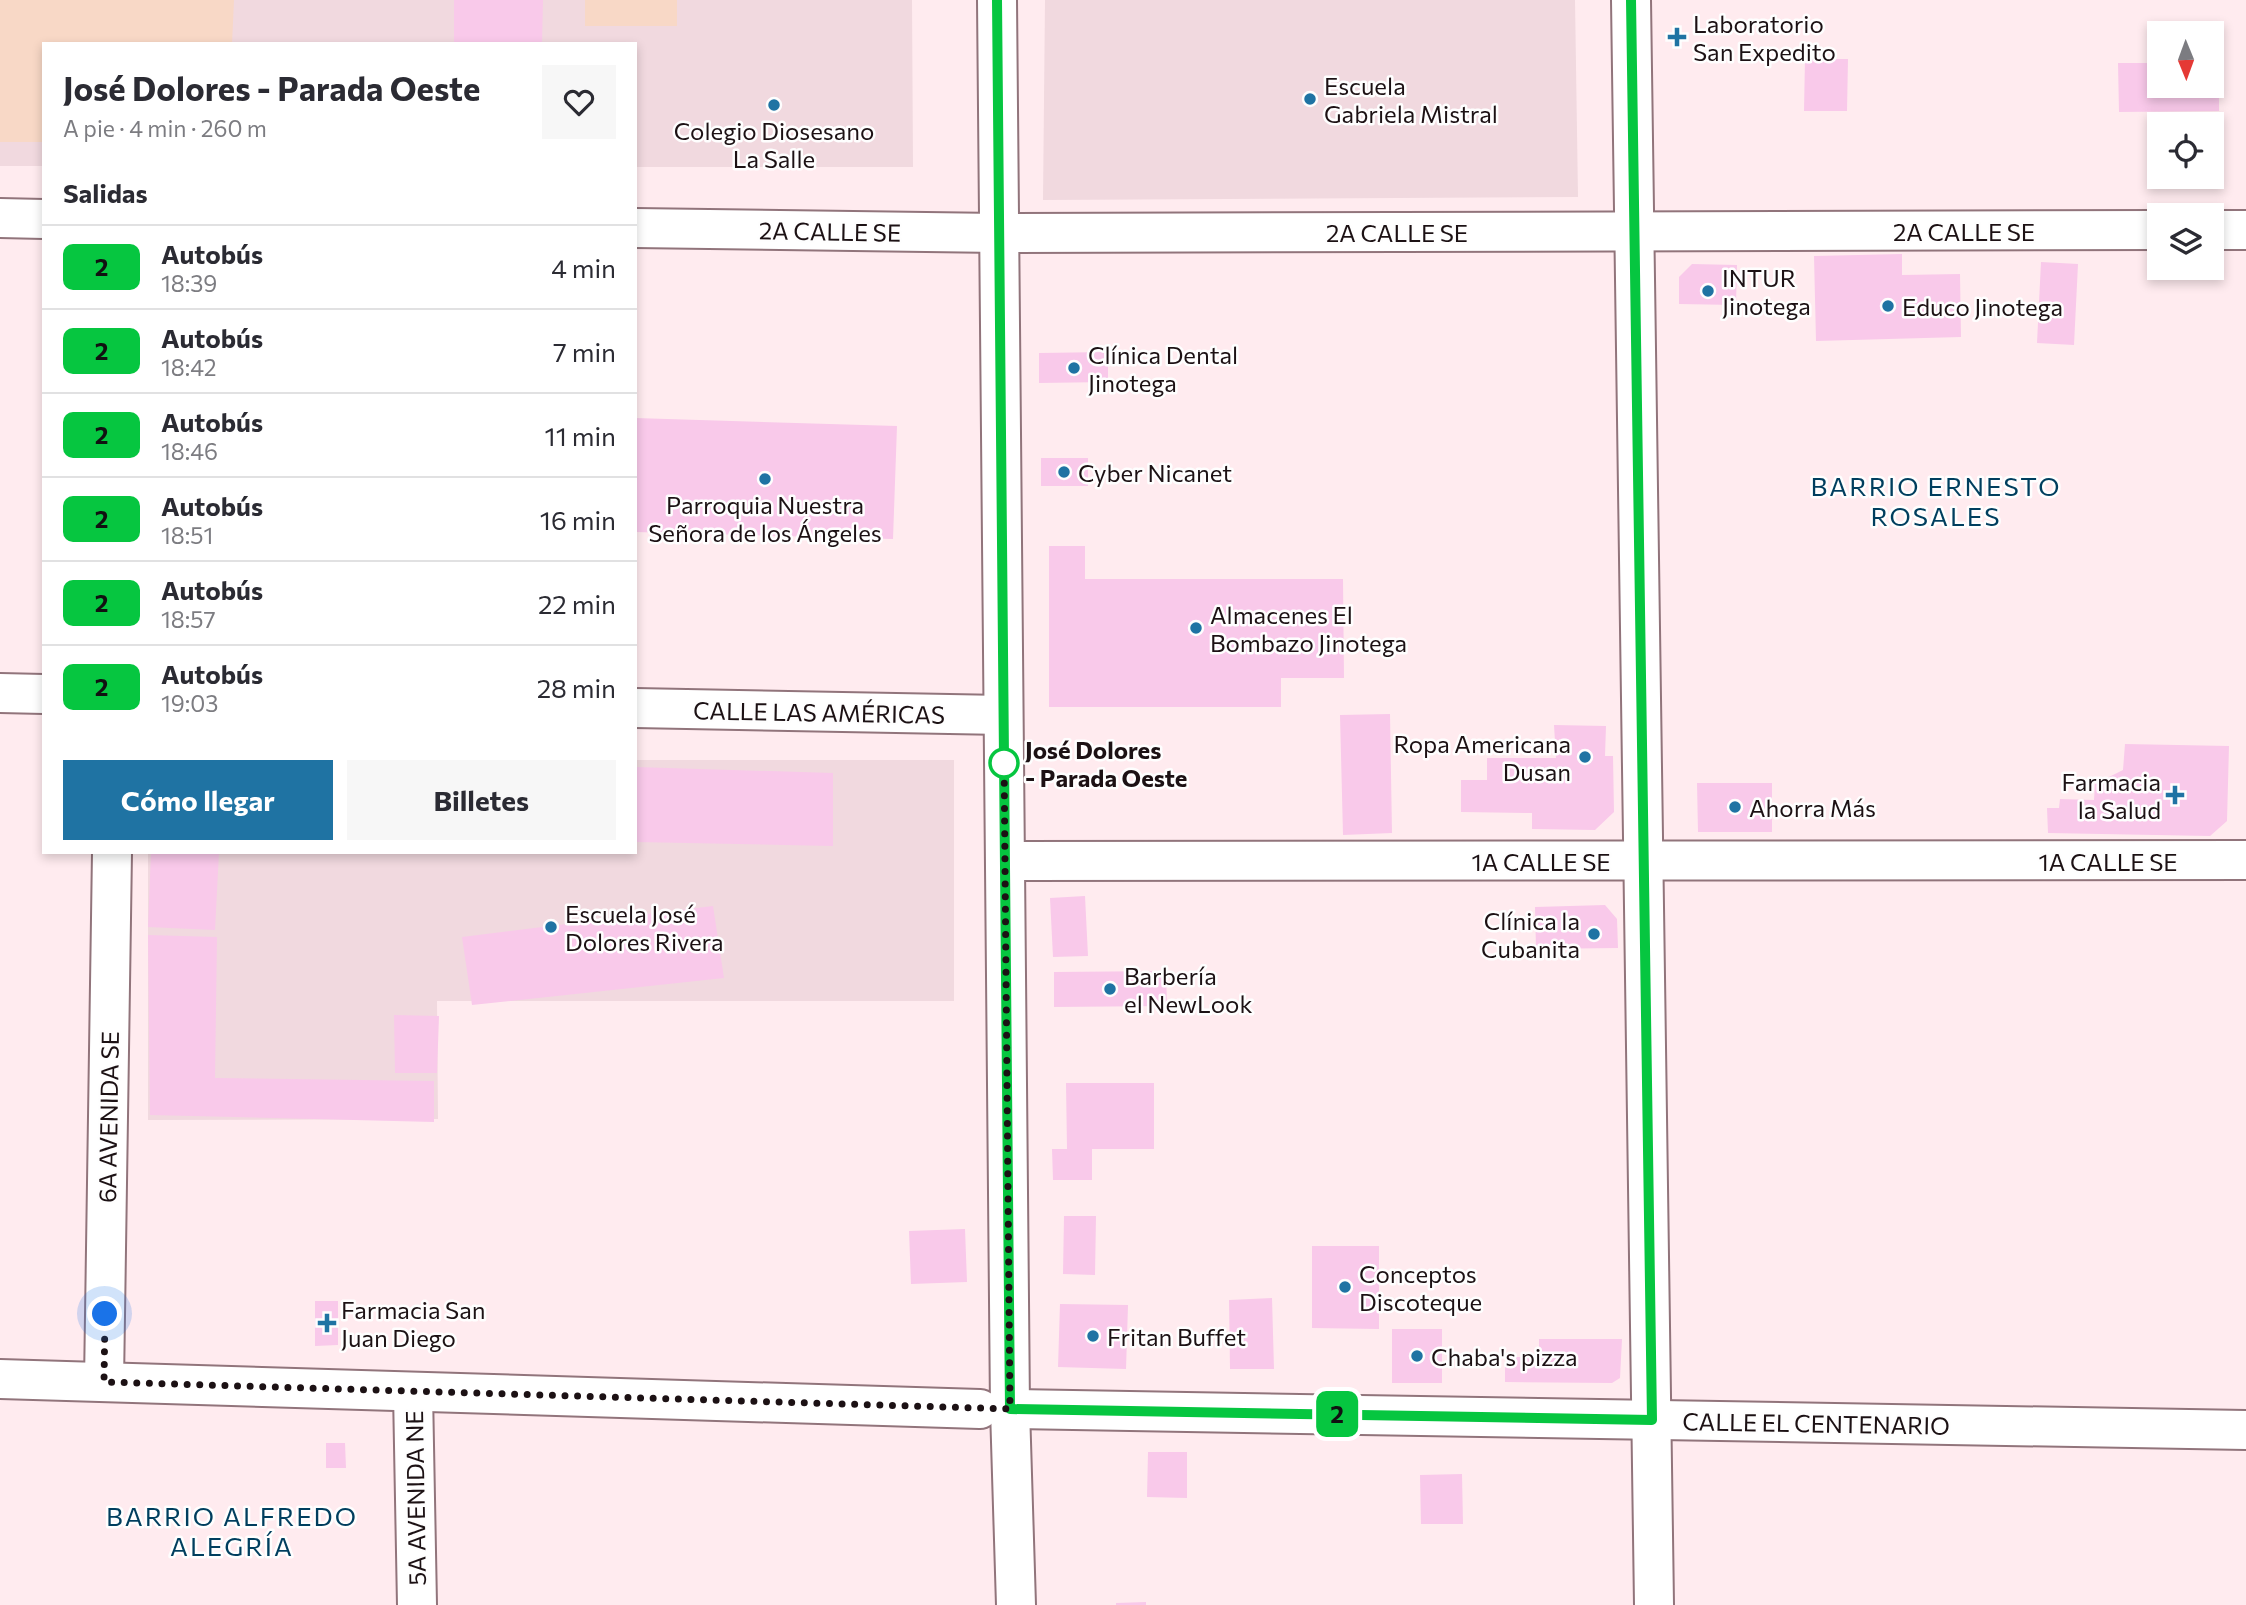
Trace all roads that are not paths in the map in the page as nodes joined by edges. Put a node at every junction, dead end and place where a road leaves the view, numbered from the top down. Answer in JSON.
{"nodes":[{"id":1,"x":997,"y":0,"type":"edge"},
{"id":2,"x":1631,"y":0,"type":"edge"},
{"id":3,"x":0,"y":218,"type":"edge"},
{"id":4,"x":42,"y":219,"type":"edge"},
{"id":5,"x":637,"y":228,"type":"edge"},
{"id":6,"x":2147,"y":230,"type":"edge"},
{"id":7,"x":2224,"y":230,"type":"edge"},
{"id":8,"x":2246,"y":230,"type":"edge"},
{"id":9,"x":1635,"y":231,"type":"junction"},
{"id":10,"x":999,"y":233,"type":"junction"},
{"id":11,"x":0,"y":693,"type":"edge"},
{"id":12,"x":42,"y":694,"type":"edge"},
{"id":13,"x":637,"y":708,"type":"edge"},
{"id":14,"x":1003,"y":715,"type":"junction"},
{"id":15,"x":112,"y":854,"type":"edge"},
{"id":16,"x":2246,"y":860,"type":"edge"},
{"id":17,"x":1005,"y":861,"type":"junction"},
{"id":18,"x":1644,"y":861,"type":"junction"},
{"id":19,"x":0,"y":1379,"type":"edge"},
{"id":20,"x":104,"y":1382,"type":"junction"},
{"id":21,"x":413,"y":1391,"type":"junction"},
{"id":22,"x":995,"y":1409,"type":"junction"},
{"id":23,"x":1652,"y":1420,"type":"junction"},
{"id":24,"x":2246,"y":1430,"type":"edge"},
{"id":25,"x":417,"y":1605,"type":"edge"},
{"id":26,"x":1016,"y":1605,"type":"edge"},
{"id":27,"x":1654,"y":1605,"type":"edge"}],
"edges":[{"from":1,"to":10,"type":"street"},
{"from":2,"to":9,"type":"street"},
{"from":3,"to":4,"type":"street"},
{"from":5,"to":10,"type":"street","name":"2A CALLE SE"},
{"from":6,"to":9,"type":"street","name":"2A CALLE SE"},
{"from":7,"to":8,"type":"street"},
{"from":9,"to":10,"type":"street","name":"2A CALLE SE"},
{"from":9,"to":18,"type":"street"},
{"from":10,"to":14,"type":"street"},
{"from":11,"to":12,"type":"street"},
{"from":13,"to":14,"type":"street","name":"CALLE LAS AMÉRICAS"},
{"from":14,"to":17,"type":"street"},
{"from":15,"to":20,"type":"street","name":"6A AVENIDA SE"},
{"from":16,"to":18,"type":"street","name":"1A CALLE SE"},
{"from":17,"to":18,"type":"street","name":"1A CALLE SE"},
{"from":17,"to":22,"type":"street"},
{"from":18,"to":23,"type":"street"},
{"from":19,"to":20,"type":"street","name":"CALLE EL CENTENARIO"},
{"from":20,"to":21,"type":"street","name":"CALLE EL CENTENARIO"},
{"from":21,"to":22,"type":"street","name":"CALLE EL CENTENARIO"},
{"from":21,"to":25,"type":"street","name":"5A AVENIDA NE"},
{"from":22,"to":23,"type":"street","name":"CALLE EL CENTENARIO"},
{"from":22,"to":26,"type":"street"},
{"from":23,"to":24,"type":"street","name":"CALLE EL CENTENARIO"},
{"from":23,"to":27,"type":"street"}]}
